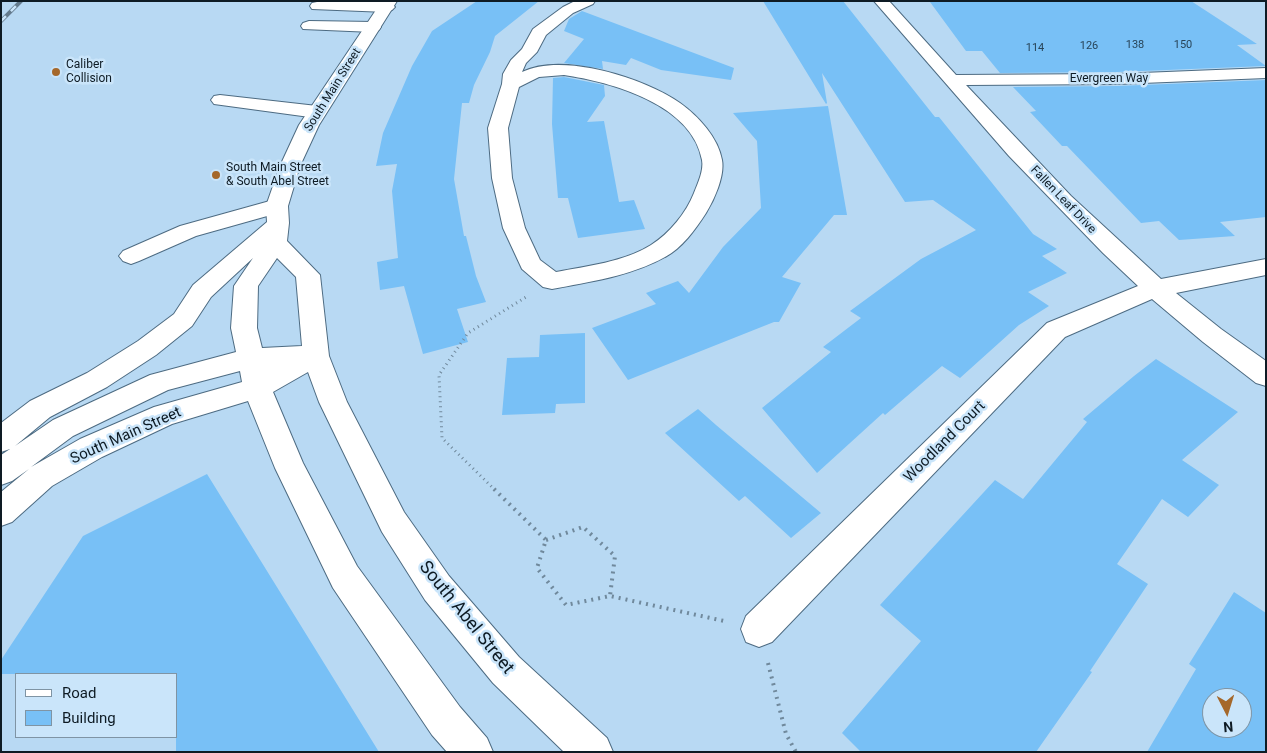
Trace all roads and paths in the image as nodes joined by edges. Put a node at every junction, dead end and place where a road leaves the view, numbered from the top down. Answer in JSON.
{"nodes":[{"id":1,"x":588,"y":1,"type":"edge"},
{"id":2,"x":881,"y":1,"type":"edge"},
{"id":3,"x":388,"y":4,"type":"edge"},
{"id":4,"x":317,"y":6,"type":"dead end"},
{"id":5,"x":309,"y":26,"type":"dead end"},
{"id":6,"x":373,"y":27,"type":"junction"},
{"id":7,"x":529,"y":52,"type":"junction"},
{"id":8,"x":564,"y":70,"type":"junction"},
{"id":9,"x":1266,"y":73,"type":"edge"},
{"id":10,"x":952,"y":80,"type":"junction"},
{"id":11,"x":511,"y":84,"type":"junction"},
{"id":12,"x":220,"y":100,"type":"dead end"},
{"id":13,"x":317,"y":112,"type":"junction"},
{"id":14,"x":277,"y":224,"type":"junction"},
{"id":15,"x":131,"y":256,"type":"dead end"},
{"id":16,"x":1266,"y":267,"type":"edge"},
{"id":17,"x":552,"y":281,"type":"junction"},
{"id":18,"x":1154,"y":289,"type":"junction"},
{"id":19,"x":316,"y":356,"type":"junction"},
{"id":20,"x":254,"y":373,"type":"junction"},
{"id":21,"x":1266,"y":376,"type":"edge"},
{"id":22,"x":1,"y":440,"type":"edge"},
{"id":23,"x":1,"y":472,"type":"edge"},
{"id":24,"x":1,"y":512,"type":"edge"},
{"id":25,"x":546,"y":540,"type":"junction"},
{"id":26,"x":610,"y":596,"type":"junction"},
{"id":27,"x":759,"y":628,"type":"junction"},
{"id":28,"x":473,"y":752,"type":"edge"},
{"id":29,"x":592,"y":752,"type":"edge"},
{"id":30,"x":796,"y":752,"type":"edge"}],
"edges":[{"from":1,"to":7,"type":"street"},
{"from":2,"to":10,"type":"street","name":"Fallen Leaf Drive"},
{"from":3,"to":4,"type":"street"},
{"from":3,"to":6,"type":"street","name":"South Main Street"},
{"from":5,"to":6,"type":"street"},
{"from":6,"to":13,"type":"street","name":"South Main Street"},
{"from":7,"to":8,"type":"street"},
{"from":7,"to":11,"type":"street"},
{"from":8,"to":11,"type":"street"},
{"from":8,"to":17,"type":"street"},
{"from":9,"to":10,"type":"street","name":"Evergreen Way"},
{"from":10,"to":18,"type":"street","name":"Fallen Leaf Drive"},
{"from":11,"to":17,"type":"street"},
{"from":12,"to":13,"type":"street"},
{"from":13,"to":14,"type":"street","name":"South Main Street"},
{"from":14,"to":15,"type":"street"},
{"from":14,"to":19,"type":"street"},
{"from":14,"to":20,"type":"street","name":"South Main Street"},
{"from":14,"to":22,"type":"street"},
{"from":16,"to":18,"type":"street","name":"Woodland Court"},
{"from":17,"to":25,"type":"path"},
{"from":18,"to":21,"type":"street","name":"Fallen Leaf Drive"},
{"from":18,"to":27,"type":"street","name":"Woodland Court"},
{"from":19,"to":20,"type":"street","name":"South Main Street"},
{"from":19,"to":29,"type":"street","name":"South Abel Street"},
{"from":20,"to":23,"type":"street","name":"South Main Street"},
{"from":20,"to":24,"type":"street","name":"South Main Street"},
{"from":20,"to":28,"type":"street"},
{"from":25,"to":26,"type":"path"},
{"from":25,"to":26,"type":"path"},
{"from":26,"to":27,"type":"path"},
{"from":27,"to":30,"type":"path"}]}
